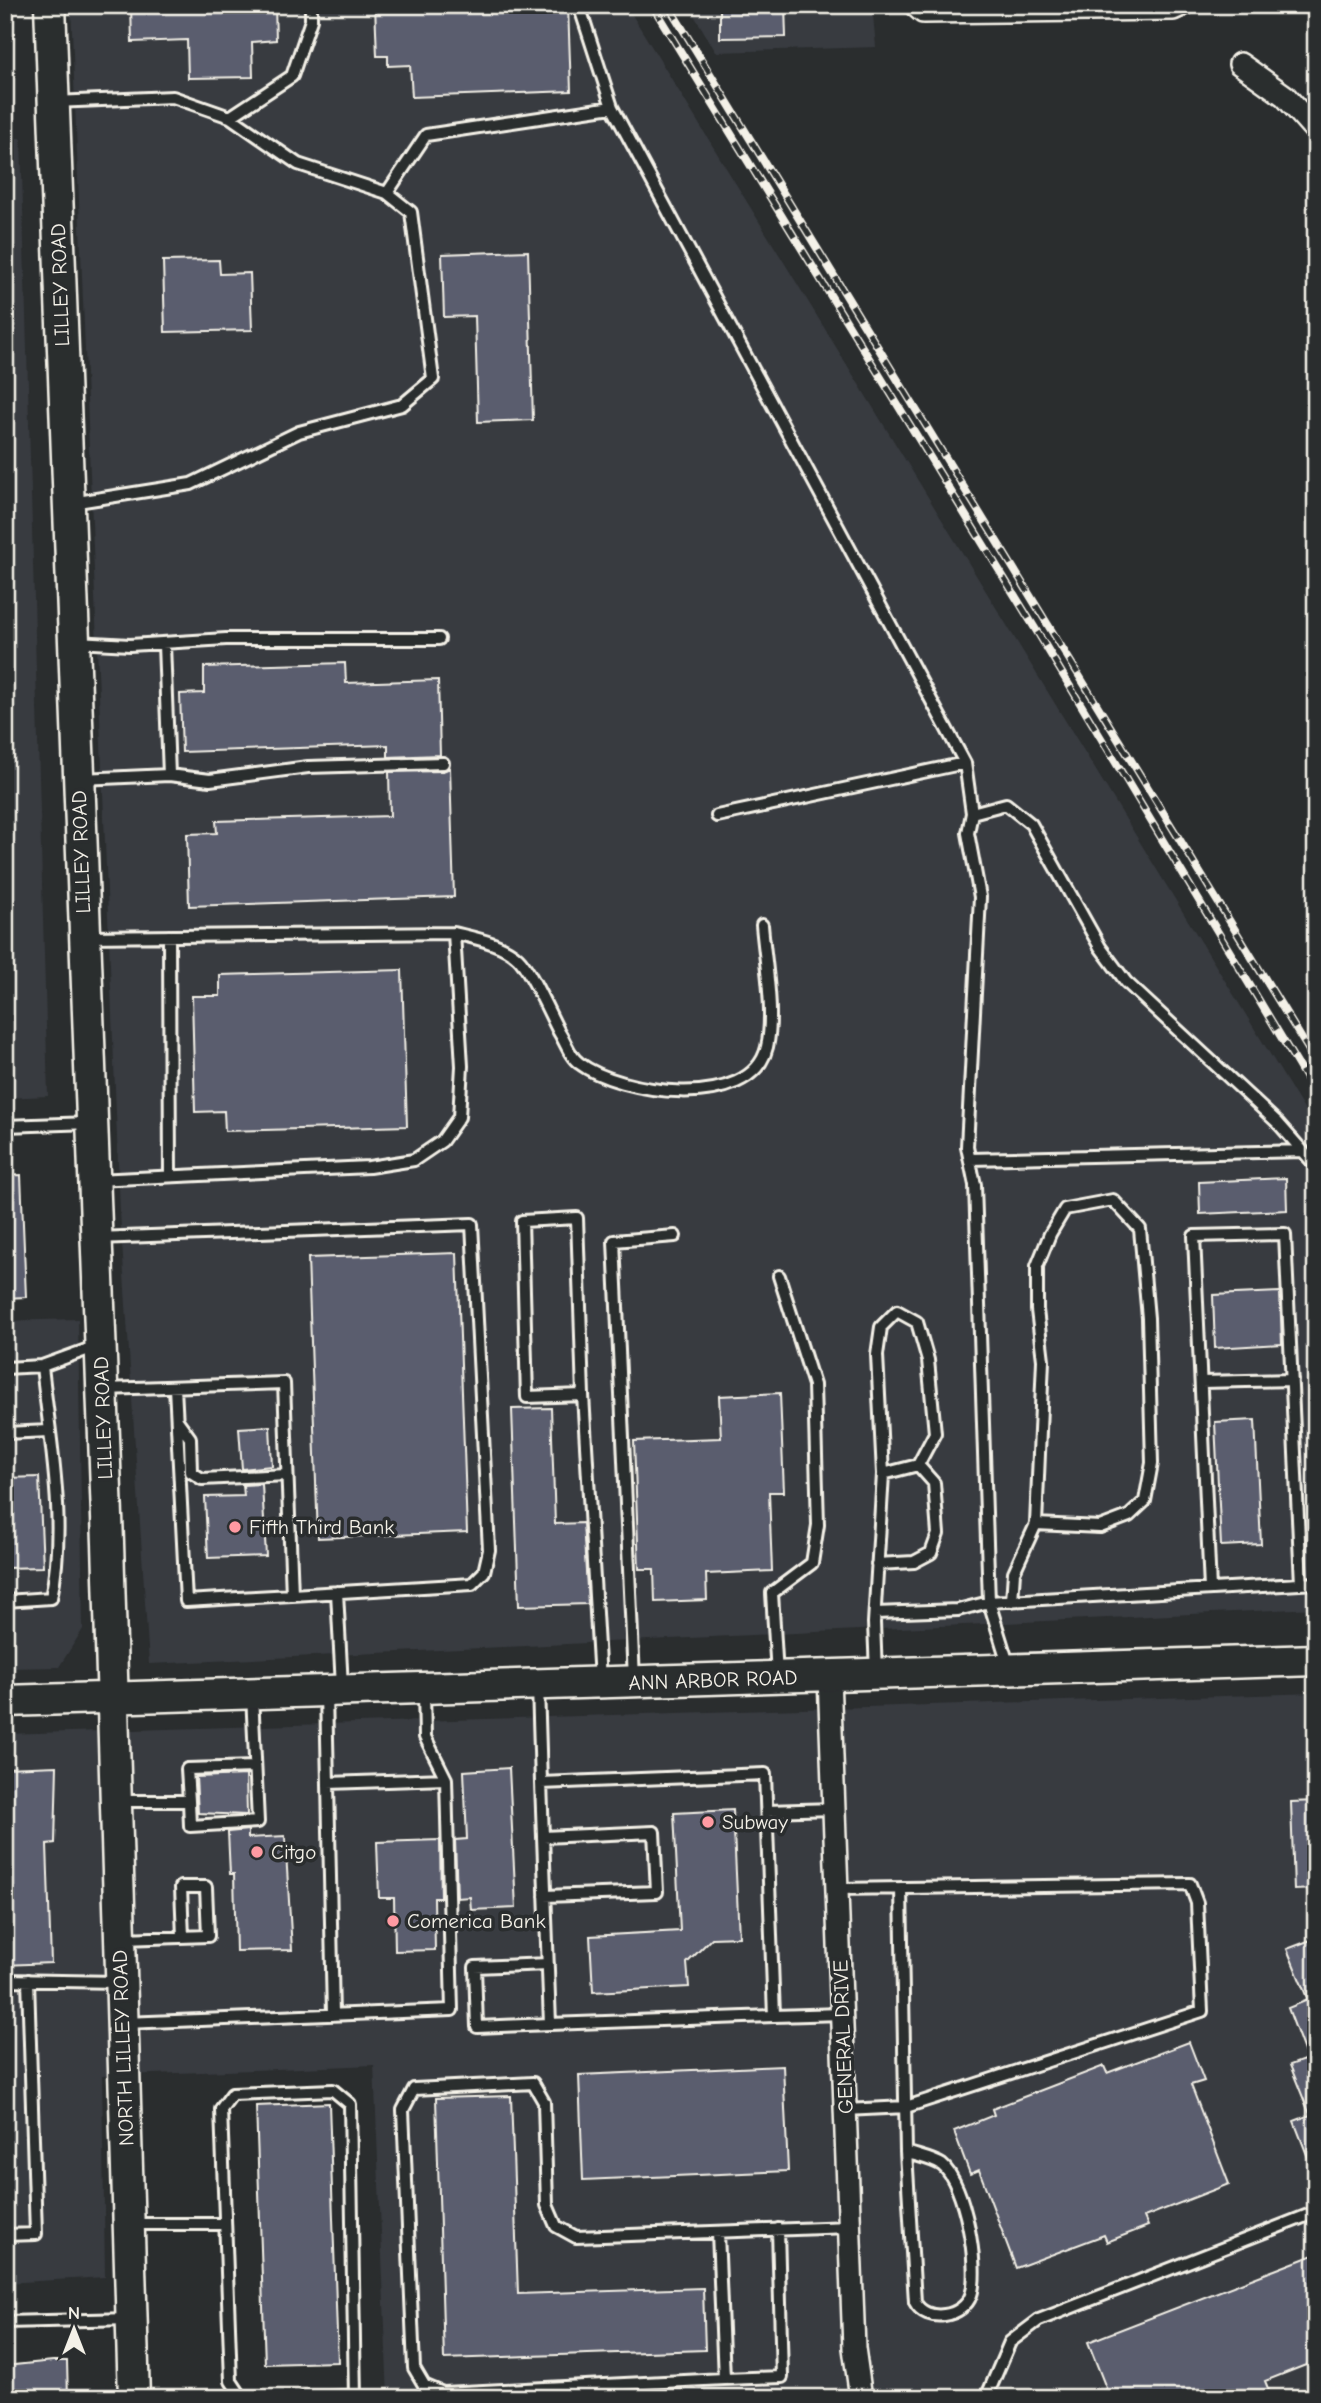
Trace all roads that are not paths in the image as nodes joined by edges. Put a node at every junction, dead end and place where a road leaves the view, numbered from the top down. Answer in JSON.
{"nodes":[{"id":1,"x":50,"y":5,"type":"edge"},
{"id":2,"x":311,"y":5,"type":"edge"},
{"id":3,"x":579,"y":5,"type":"edge"},
{"id":4,"x":1182,"y":5,"type":"edge"},
{"id":5,"x":919,"y":9,"type":"edge"},
{"id":6,"x":1240,"y":64,"type":"dead end"},
{"id":7,"x":54,"y":102,"type":"junction"},
{"id":8,"x":611,"y":107,"type":"junction"},
{"id":9,"x":230,"y":117,"type":"junction"},
{"id":10,"x":1316,"y":131,"type":"edge"},
{"id":11,"x":387,"y":193,"type":"junction"},
{"id":12,"x":68,"y":503,"type":"junction"},
{"id":13,"x":439,"y":639,"type":"dead end"},
{"id":14,"x":73,"y":642,"type":"junction"},
{"id":15,"x":164,"y":644,"type":"junction"},
{"id":16,"x":965,"y":763,"type":"junction"},
{"id":17,"x":443,"y":764,"type":"dead end"},
{"id":18,"x":169,"y":775,"type":"junction"},
{"id":19,"x":78,"y":779,"type":"junction"},
{"id":20,"x":972,"y":813,"type":"junction"},
{"id":21,"x":717,"y":816,"type":"dead end"},
{"id":22,"x":762,"y":925,"type":"dead end"},
{"id":23,"x":454,"y":933,"type":"junction"},
{"id":24,"x":169,"y":936,"type":"junction"},
{"id":25,"x":84,"y":937,"type":"junction"},
{"id":26,"x":90,"y":1123,"type":"junction"},
{"id":27,"x":5,"y":1126,"type":"edge"},
{"id":28,"x":1303,"y":1151,"type":"junction"},
{"id":29,"x":970,"y":1160,"type":"junction"},
{"id":30,"x":1316,"y":1166,"type":"edge"},
{"id":31,"x":170,"y":1176,"type":"junction"},
{"id":32,"x":93,"y":1180,"type":"junction"},
{"id":33,"x":675,"y":1236,"type":"dead end"},
{"id":34,"x":95,"y":1238,"type":"junction"},
{"id":35,"x":779,"y":1276,"type":"dead end"},
{"id":36,"x":100,"y":1345,"type":"junction"},
{"id":37,"x":41,"y":1366,"type":"junction"},
{"id":38,"x":5,"y":1368,"type":"edge"},
{"id":39,"x":1292,"y":1380,"type":"junction"},
{"id":40,"x":1201,"y":1382,"type":"junction"},
{"id":41,"x":175,"y":1387,"type":"junction"},
{"id":42,"x":102,"y":1389,"type":"junction"},
{"id":43,"x":583,"y":1395,"type":"junction"},
{"id":44,"x":177,"y":1420,"type":"junction"},
{"id":45,"x":49,"y":1431,"type":"junction"},
{"id":46,"x":5,"y":1433,"type":"edge"},
{"id":47,"x":918,"y":1465,"type":"junction"},
{"id":48,"x":883,"y":1474,"type":"junction"},
{"id":49,"x":287,"y":1475,"type":"junction"},
{"id":50,"x":1036,"y":1524,"type":"junction"},
{"id":51,"x":877,"y":1564,"type":"junction"},
{"id":52,"x":1316,"y":1583,"type":"edge"},
{"id":53,"x":1301,"y":1584,"type":"junction"},
{"id":54,"x":1210,"y":1589,"type":"junction"},
{"id":55,"x":337,"y":1592,"type":"junction"},
{"id":56,"x":292,"y":1595,"type":"junction"},
{"id":57,"x":5,"y":1601,"type":"edge"},
{"id":58,"x":1012,"y":1601,"type":"junction"},
{"id":59,"x":989,"y":1602,"type":"junction"},
{"id":60,"x":875,"y":1613,"type":"junction"},
{"id":61,"x":1316,"y":1660,"type":"edge"},
{"id":62,"x":1009,"y":1670,"type":"junction"},
{"id":63,"x":876,"y":1674,"type":"junction"},
{"id":64,"x":830,"y":1676,"type":"junction"},
{"id":65,"x":777,"y":1678,"type":"junction"},
{"id":66,"x":634,"y":1682,"type":"junction"},
{"id":67,"x":600,"y":1683,"type":"junction"},
{"id":68,"x":538,"y":1686,"type":"junction"},
{"id":69,"x":424,"y":1688,"type":"junction"},
{"id":70,"x":334,"y":1691,"type":"junction"},
{"id":71,"x":252,"y":1694,"type":"junction"},
{"id":72,"x":111,"y":1698,"type":"junction"},
{"id":73,"x":5,"y":1701,"type":"edge"},
{"id":74,"x":256,"y":1767,"type":"junction"},
{"id":75,"x":446,"y":1779,"type":"junction"},
{"id":76,"x":328,"y":1783,"type":"junction"},
{"id":77,"x":541,"y":1783,"type":"junction"},
{"id":78,"x":115,"y":1801,"type":"junction"},
{"id":79,"x":188,"y":1801,"type":"junction"},
{"id":80,"x":834,"y":1809,"type":"junction"},
{"id":81,"x":766,"y":1811,"type":"junction"},
{"id":82,"x":543,"y":1838,"type":"junction"},
{"id":83,"x":901,"y":1888,"type":"junction"},
{"id":84,"x":837,"y":1889,"type":"junction"},
{"id":85,"x":545,"y":1896,"type":"junction"},
{"id":86,"x":183,"y":1937,"type":"junction"},
{"id":87,"x":120,"y":1939,"type":"junction"},
{"id":88,"x":548,"y":1964,"type":"junction"},
{"id":89,"x":5,"y":1980,"type":"edge"},
{"id":90,"x":28,"y":1980,"type":"junction"},
{"id":91,"x":121,"y":1982,"type":"junction"},
{"id":92,"x":842,"y":2014,"type":"junction"},
{"id":93,"x":333,"y":2015,"type":"junction"},
{"id":94,"x":774,"y":2017,"type":"junction"},
{"id":95,"x":122,"y":2023,"type":"junction"},
{"id":96,"x":550,"y":2024,"type":"junction"},
{"id":97,"x":906,"y":2107,"type":"junction"},
{"id":98,"x":845,"y":2110,"type":"junction"},
{"id":99,"x":906,"y":2152,"type":"junction"},
{"id":100,"x":1316,"y":2212,"type":"edge"},
{"id":101,"x":129,"y":2224,"type":"junction"},
{"id":102,"x":225,"y":2224,"type":"junction"},
{"id":103,"x":849,"y":2227,"type":"junction"},
{"id":104,"x":778,"y":2230,"type":"junction"},
{"id":105,"x":718,"y":2232,"type":"junction"},
{"id":106,"x":5,"y":2235,"type":"edge"},
{"id":107,"x":130,"y":2319,"type":"junction"},
{"id":108,"x":5,"y":2322,"type":"edge"},
{"id":109,"x":724,"y":2379,"type":"junction"},
{"id":110,"x":355,"y":2397,"type":"edge"},
{"id":111,"x":134,"y":2398,"type":"edge"},
{"id":112,"x":248,"y":2398,"type":"edge"},
{"id":113,"x":303,"y":2398,"type":"edge"},
{"id":114,"x":861,"y":2398,"type":"edge"},
{"id":115,"x":986,"y":2398,"type":"edge"}],
"edges":[{"from":1,"to":7,"type":"street","name":"LILLEY ROAD"},
{"from":2,"to":9,"type":"lane"},
{"from":3,"to":8,"type":"lane"},
{"from":4,"to":5,"type":"street"},
{"from":6,"to":10,"type":"street"},
{"from":7,"to":9,"type":"lane"},
{"from":7,"to":12,"type":"street","name":"LILLEY ROAD"},
{"from":8,"to":11,"type":"lane"},
{"from":8,"to":16,"type":"lane"},
{"from":9,"to":11,"type":"lane"},
{"from":11,"to":12,"type":"lane"},
{"from":12,"to":14,"type":"street","name":"LILLEY ROAD"},
{"from":13,"to":15,"type":"lane"},
{"from":14,"to":15,"type":"lane"},
{"from":14,"to":19,"type":"street","name":"LILLEY ROAD"},
{"from":15,"to":18,"type":"lane"},
{"from":16,"to":20,"type":"lane"},
{"from":16,"to":21,"type":"lane"},
{"from":17,"to":18,"type":"lane"},
{"from":18,"to":19,"type":"lane"},
{"from":19,"to":25,"type":"street","name":"LILLEY ROAD"},
{"from":20,"to":28,"type":"lane"},
{"from":20,"to":29,"type":"lane"},
{"from":22,"to":23,"type":"lane"},
{"from":23,"to":24,"type":"lane"},
{"from":23,"to":31,"type":"lane"},
{"from":24,"to":25,"type":"lane"},
{"from":24,"to":31,"type":"lane"},
{"from":25,"to":26,"type":"street","name":"LILLEY ROAD"},
{"from":26,"to":27,"type":"lane"},
{"from":26,"to":32,"type":"street","name":"LILLEY ROAD"},
{"from":28,"to":29,"type":"lane"},
{"from":28,"to":30,"type":"lane"},
{"from":29,"to":59,"type":"lane"},
{"from":31,"to":32,"type":"lane"},
{"from":32,"to":34,"type":"street","name":"LILLEY ROAD"},
{"from":33,"to":66,"type":"lane"},
{"from":34,"to":36,"type":"street","name":"LILLEY ROAD"},
{"from":34,"to":55,"type":"lane"},
{"from":35,"to":65,"type":"lane"},
{"from":36,"to":37,"type":"lane"},
{"from":36,"to":42,"type":"street","name":"LILLEY ROAD"},
{"from":37,"to":38,"type":"lane"},
{"from":37,"to":45,"type":"lane"},
{"from":39,"to":40,"type":"lane"},
{"from":39,"to":40,"type":"lane"},
{"from":39,"to":53,"type":"lane"},
{"from":40,"to":54,"type":"lane"},
{"from":41,"to":42,"type":"lane"},
{"from":41,"to":44,"type":"lane"},
{"from":41,"to":49,"type":"lane"},
{"from":42,"to":72,"type":"street","name":"LILLEY ROAD"},
{"from":43,"to":43,"type":"lane"},
{"from":43,"to":67,"type":"lane"},
{"from":44,"to":49,"type":"lane"},
{"from":44,"to":56,"type":"lane"},
{"from":45,"to":46,"type":"lane"},
{"from":45,"to":57,"type":"lane"},
{"from":47,"to":48,"type":"lane"},
{"from":47,"to":48,"type":"lane"},
{"from":47,"to":51,"type":"lane"},
{"from":48,"to":51,"type":"lane"},
{"from":49,"to":56,"type":"lane"},
{"from":50,"to":50,"type":"lane"},
{"from":50,"to":58,"type":"lane"},
{"from":51,"to":60,"type":"lane"},
{"from":52,"to":53,"type":"lane"},
{"from":53,"to":54,"type":"lane"},
{"from":54,"to":58,"type":"lane"},
{"from":55,"to":56,"type":"lane"},
{"from":55,"to":70,"type":"lane"},
{"from":58,"to":59,"type":"lane"},
{"from":59,"to":60,"type":"lane"},
{"from":59,"to":62,"type":"lane"},
{"from":60,"to":63,"type":"lane"},
{"from":61,"to":62,"type":"street","name":"ANN ARBOR ROAD"},
{"from":62,"to":63,"type":"street","name":"ANN ARBOR ROAD"},
{"from":63,"to":64,"type":"street","name":"ANN ARBOR ROAD"},
{"from":64,"to":65,"type":"street","name":"ANN ARBOR ROAD"},
{"from":64,"to":80,"type":"street","name":"GENERAL DRIVE"},
{"from":65,"to":66,"type":"street","name":"ANN ARBOR ROAD"},
{"from":66,"to":67,"type":"street","name":"ANN ARBOR ROAD"},
{"from":67,"to":68,"type":"street","name":"ANN ARBOR ROAD"},
{"from":68,"to":69,"type":"street","name":"ANN ARBOR ROAD"},
{"from":68,"to":77,"type":"lane"},
{"from":69,"to":70,"type":"street","name":"ANN ARBOR ROAD"},
{"from":69,"to":75,"type":"lane"},
{"from":70,"to":71,"type":"street","name":"ANN ARBOR ROAD"},
{"from":70,"to":76,"type":"lane"},
{"from":71,"to":72,"type":"street","name":"ANN ARBOR ROAD"},
{"from":71,"to":74,"type":"lane"},
{"from":72,"to":73,"type":"street","name":"ANN ARBOR ROAD"},
{"from":72,"to":78,"type":"street","name":"NORTH LILLEY ROAD"},
{"from":74,"to":79,"type":"lane"},
{"from":74,"to":79,"type":"lane"},
{"from":75,"to":76,"type":"lane"},
{"from":75,"to":93,"type":"lane"},
{"from":76,"to":93,"type":"lane"},
{"from":77,"to":81,"type":"lane"},
{"from":77,"to":82,"type":"lane"},
{"from":78,"to":79,"type":"lane"},
{"from":78,"to":87,"type":"street","name":"NORTH LILLEY ROAD"},
{"from":80,"to":81,"type":"lane"},
{"from":80,"to":84,"type":"street","name":"GENERAL DRIVE"},
{"from":81,"to":94,"type":"lane"},
{"from":82,"to":85,"type":"lane"},
{"from":82,"to":85,"type":"lane"},
{"from":83,"to":84,"type":"lane"},
{"from":83,"to":97,"type":"lane"},
{"from":83,"to":97,"type":"lane"},
{"from":84,"to":92,"type":"street","name":"GENERAL DRIVE"},
{"from":85,"to":88,"type":"lane"},
{"from":86,"to":86,"type":"lane"},
{"from":86,"to":87,"type":"lane"},
{"from":87,"to":91,"type":"street","name":"NORTH LILLEY ROAD"},
{"from":88,"to":96,"type":"lane"},
{"from":88,"to":96,"type":"lane"},
{"from":89,"to":90,"type":"lane"},
{"from":90,"to":91,"type":"lane"},
{"from":90,"to":106,"type":"lane"},
{"from":91,"to":95,"type":"street","name":"NORTH LILLEY ROAD"},
{"from":92,"to":94,"type":"lane"},
{"from":92,"to":98,"type":"street","name":"GENERAL DRIVE"},
{"from":93,"to":95,"type":"lane"},
{"from":94,"to":96,"type":"lane"},
{"from":95,"to":101,"type":"street","name":"NORTH LILLEY ROAD"},
{"from":97,"to":98,"type":"lane"},
{"from":97,"to":99,"type":"lane"},
{"from":98,"to":103,"type":"street","name":"GENERAL DRIVE"},
{"from":99,"to":99,"type":"lane"},
{"from":100,"to":115,"type":"lane"},
{"from":101,"to":102,"type":"lane"},
{"from":101,"to":107,"type":"street","name":"NORTH LILLEY ROAD"},
{"from":102,"to":110,"type":"lane"},
{"from":102,"to":112,"type":"lane"},
{"from":103,"to":104,"type":"lane"},
{"from":103,"to":114,"type":"street","name":"GENERAL DRIVE"},
{"from":104,"to":105,"type":"lane"},
{"from":104,"to":109,"type":"lane"},
{"from":105,"to":109,"type":"lane"},
{"from":105,"to":109,"type":"lane"},
{"from":107,"to":108,"type":"lane"},
{"from":107,"to":111,"type":"street","name":"NORTH LILLEY ROAD"},
{"from":110,"to":113,"type":"lane"}]}
